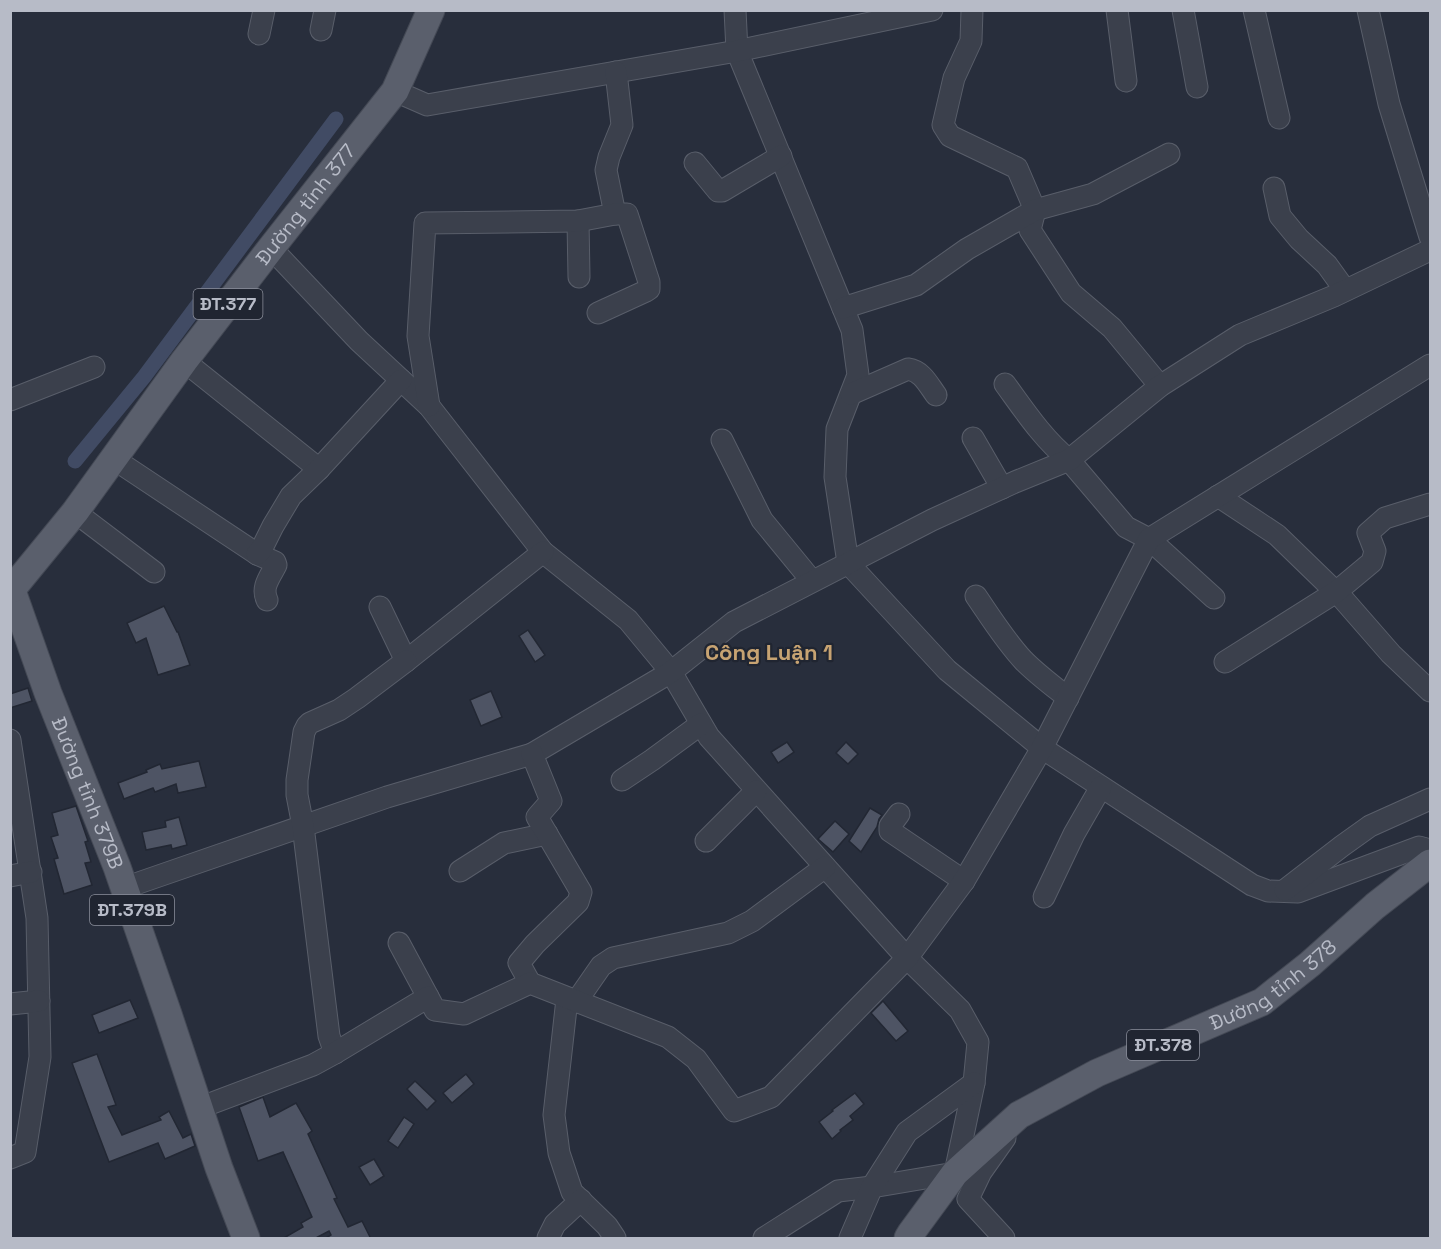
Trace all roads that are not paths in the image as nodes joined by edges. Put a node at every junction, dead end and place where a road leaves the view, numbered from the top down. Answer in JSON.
{"nodes":[{"id":1,"x":264,"y":10,"type":"edge"},
{"id":2,"x":431,"y":10,"type":"edge"},
{"id":3,"x":735,"y":10,"type":"edge"},
{"id":4,"x":932,"y":10,"type":"edge"},
{"id":5,"x":972,"y":10,"type":"edge"},
{"id":6,"x":1118,"y":10,"type":"edge"},
{"id":7,"x":1183,"y":10,"type":"edge"},
{"id":8,"x":1254,"y":10,"type":"edge"},
{"id":9,"x":1368,"y":10,"type":"edge"},
{"id":10,"x":259,"y":34,"type":"dead end"},
{"id":11,"x":737,"y":51,"type":"junction"},
{"id":12,"x":616,"y":72,"type":"junction"},
{"id":13,"x":1126,"y":81,"type":"dead end"},
{"id":14,"x":1197,"y":87,"type":"dead end"},
{"id":15,"x":395,"y":91,"type":"junction"},
{"id":16,"x":1279,"y":118,"type":"dead end"},
{"id":17,"x":1169,"y":154,"type":"dead end"},
{"id":18,"x":781,"y":156,"type":"junction"},
{"id":19,"x":695,"y":163,"type":"dead end"},
{"id":20,"x":1274,"y":188,"type":"dead end"},
{"id":21,"x":1035,"y":210,"type":"junction"},
{"id":22,"x":615,"y":214,"type":"junction"},
{"id":23,"x":578,"y":221,"type":"junction"},
{"id":24,"x":1431,"y":237,"type":"edge"},
{"id":25,"x":271,"y":249,"type":"junction"},
{"id":26,"x":1431,"y":250,"type":"edge"},
{"id":27,"x":579,"y":277,"type":"dead end"},
{"id":28,"x":1345,"y":290,"type":"junction"},
{"id":29,"x":843,"y":308,"type":"junction"},
{"id":30,"x":598,"y":313,"type":"dead end"},
{"id":31,"x":184,"y":361,"type":"junction"},
{"id":32,"x":1431,"y":365,"type":"edge"},
{"id":33,"x":94,"y":367,"type":"dead end"},
{"id":34,"x":401,"y":380,"type":"junction"},
{"id":35,"x":1005,"y":384,"type":"dead end"},
{"id":36,"x":1160,"y":386,"type":"junction"},
{"id":37,"x":850,"y":394,"type":"junction"},
{"id":38,"x":936,"y":395,"type":"dead end"},
{"id":39,"x":10,"y":400,"type":"edge"},
{"id":40,"x":429,"y":406,"type":"junction"},
{"id":41,"x":973,"y":438,"type":"dead end"},
{"id":42,"x":722,"y":440,"type":"dead end"},
{"id":43,"x":114,"y":459,"type":"junction"},
{"id":44,"x":1069,"y":460,"type":"junction"},
{"id":45,"x":319,"y":470,"type":"junction"},
{"id":46,"x":1002,"y":488,"type":"junction"},
{"id":47,"x":1218,"y":496,"type":"junction"},
{"id":48,"x":1431,"y":504,"type":"edge"},
{"id":49,"x":75,"y":512,"type":"junction"},
{"id":50,"x":1149,"y":539,"type":"junction"},
{"id":51,"x":543,"y":552,"type":"junction"},
{"id":52,"x":257,"y":554,"type":"junction"},
{"id":53,"x":848,"y":563,"type":"junction"},
{"id":54,"x":154,"y":572,"type":"dead end"},
{"id":55,"x":812,"y":581,"type":"junction"},
{"id":56,"x":11,"y":587,"type":"edge"},
{"id":57,"x":1336,"y":592,"type":"junction"},
{"id":58,"x":976,"y":596,"type":"dead end"},
{"id":59,"x":1214,"y":598,"type":"dead end"},
{"id":60,"x":267,"y":600,"type":"dead end"},
{"id":61,"x":380,"y":607,"type":"dead end"},
{"id":62,"x":406,"y":660,"type":"junction"},
{"id":63,"x":1225,"y":662,"type":"dead end"},
{"id":64,"x":671,"y":672,"type":"junction"},
{"id":65,"x":1431,"y":691,"type":"edge"},
{"id":66,"x":1068,"y":698,"type":"junction"},
{"id":67,"x":701,"y":724,"type":"junction"},
{"id":68,"x":10,"y":740,"type":"edge"},
{"id":69,"x":1042,"y":748,"type":"junction"},
{"id":70,"x":532,"y":754,"type":"junction"},
{"id":71,"x":12,"y":765,"type":"edge"},
{"id":72,"x":622,"y":780,"type":"dead end"},
{"id":73,"x":1101,"y":787,"type":"junction"},
{"id":74,"x":756,"y":791,"type":"junction"},
{"id":75,"x":1431,"y":799,"type":"edge"},
{"id":76,"x":899,"y":814,"type":"dead end"},
{"id":77,"x":303,"y":826,"type":"junction"},
{"id":78,"x":547,"y":834,"type":"junction"},
{"id":79,"x":706,"y":841,"type":"dead end"},
{"id":80,"x":1431,"y":850,"type":"edge"},
{"id":81,"x":1431,"y":863,"type":"edge"},
{"id":82,"x":825,"y":867,"type":"junction"},
{"id":83,"x":460,"y":871,"type":"dead end"},
{"id":84,"x":21,"y":874,"type":"edge"},
{"id":85,"x":964,"y":881,"type":"junction"},
{"id":86,"x":124,"y":888,"type":"junction"},
{"id":87,"x":1283,"y":891,"type":"junction"},
{"id":88,"x":1044,"y":897,"type":"dead end"},
{"id":89,"x":399,"y":943,"type":"dead end"},
{"id":90,"x":907,"y":958,"type":"junction"},
{"id":91,"x":530,"y":983,"type":"junction"},
{"id":92,"x":428,"y":997,"type":"junction"},
{"id":93,"x":39,"y":1000,"type":"junction"},
{"id":94,"x":572,"y":1001,"type":"junction"},
{"id":95,"x":10,"y":1004,"type":"edge"},
{"id":96,"x":335,"y":1053,"type":"junction"},
{"id":97,"x":974,"y":1083,"type":"junction"},
{"id":98,"x":199,"y":1108,"type":"junction"},
{"id":99,"x":1019,"y":1115,"type":"junction"},
{"id":100,"x":10,"y":1158,"type":"edge"},
{"id":101,"x":955,"y":1173,"type":"junction"},
{"id":102,"x":872,"y":1187,"type":"junction"},
{"id":103,"x":581,"y":1200,"type":"junction"},
{"id":104,"x":246,"y":1239,"type":"edge"},
{"id":105,"x":548,"y":1239,"type":"edge"},
{"id":106,"x":615,"y":1239,"type":"edge"},
{"id":107,"x":764,"y":1239,"type":"edge"},
{"id":108,"x":850,"y":1239,"type":"edge"},
{"id":109,"x":908,"y":1239,"type":"edge"},
{"id":110,"x":1004,"y":1239,"type":"edge"}],
"edges":[{"from":1,"to":10,"type":"street"},
{"from":2,"to":15,"type":"main road","name":"Đường tỉnh 377","number":"ĐT.377"},
{"from":3,"to":11,"type":"street"},
{"from":4,"to":11,"type":"street"},
{"from":5,"to":21,"type":"street"},
{"from":6,"to":13,"type":"street"},
{"from":7,"to":14,"type":"street"},
{"from":8,"to":16,"type":"street"},
{"from":9,"to":24,"type":"street"},
{"from":11,"to":12,"type":"street"},
{"from":11,"to":18,"type":"street"},
{"from":12,"to":15,"type":"street"},
{"from":12,"to":22,"type":"street"},
{"from":15,"to":25,"type":"main road","name":"Đường tỉnh 377","number":"ĐT.377"},
{"from":17,"to":21,"type":"street"},
{"from":18,"to":19,"type":"street"},
{"from":18,"to":29,"type":"street"},
{"from":20,"to":28,"type":"street"},
{"from":21,"to":29,"type":"street"},
{"from":21,"to":36,"type":"street"},
{"from":22,"to":23,"type":"street"},
{"from":22,"to":30,"type":"street"},
{"from":23,"to":27,"type":"street"},
{"from":23,"to":40,"type":"street"},
{"from":25,"to":31,"type":"main road","name":"Đường tỉnh 377","number":"ĐT.377"},
{"from":25,"to":34,"type":"street"},
{"from":26,"to":28,"type":"street"},
{"from":28,"to":36,"type":"street"},
{"from":29,"to":37,"type":"street"},
{"from":31,"to":43,"type":"main road","name":"Đường tỉnh 377","number":"ĐT.377"},
{"from":31,"to":45,"type":"street"},
{"from":32,"to":47,"type":"street"},
{"from":33,"to":39,"type":"street"},
{"from":34,"to":40,"type":"street"},
{"from":34,"to":45,"type":"street"},
{"from":35,"to":44,"type":"street"},
{"from":36,"to":44,"type":"street"},
{"from":37,"to":38,"type":"street"},
{"from":37,"to":53,"type":"street"},
{"from":40,"to":51,"type":"street"},
{"from":41,"to":46,"type":"street"},
{"from":42,"to":55,"type":"street"},
{"from":43,"to":49,"type":"main road","name":"Đường tỉnh 377","number":"ĐT.377"},
{"from":43,"to":52,"type":"street"},
{"from":44,"to":46,"type":"street"},
{"from":44,"to":50,"type":"street"},
{"from":45,"to":52,"type":"street"},
{"from":46,"to":53,"type":"street"},
{"from":47,"to":50,"type":"street"},
{"from":47,"to":57,"type":"street"},
{"from":48,"to":57,"type":"street"},
{"from":49,"to":54,"type":"street"},
{"from":49,"to":56,"type":"main road","name":"Đường tỉnh 377","number":"ĐT.377"},
{"from":50,"to":59,"type":"street"},
{"from":50,"to":66,"type":"street"},
{"from":51,"to":62,"type":"street"},
{"from":51,"to":64,"type":"street"},
{"from":52,"to":60,"type":"street"},
{"from":53,"to":55,"type":"street"},
{"from":53,"to":69,"type":"street"},
{"from":55,"to":64,"type":"street"},
{"from":56,"to":86,"type":"main road","name":"Đường tỉnh 379B","number":"ĐT.379B"},
{"from":57,"to":63,"type":"street"},
{"from":57,"to":65,"type":"street"},
{"from":58,"to":66,"type":"street"},
{"from":61,"to":62,"type":"street"},
{"from":62,"to":77,"type":"street"},
{"from":64,"to":67,"type":"street"},
{"from":64,"to":70,"type":"street"},
{"from":66,"to":69,"type":"street"},
{"from":67,"to":72,"type":"street"},
{"from":67,"to":74,"type":"street"},
{"from":68,"to":71,"type":"street"},
{"from":69,"to":73,"type":"street"},
{"from":69,"to":85,"type":"street"},
{"from":70,"to":77,"type":"street"},
{"from":70,"to":78,"type":"street"},
{"from":71,"to":84,"type":"street"},
{"from":73,"to":87,"type":"street"},
{"from":73,"to":88,"type":"street"},
{"from":74,"to":79,"type":"street"},
{"from":74,"to":82,"type":"street"},
{"from":75,"to":87,"type":"street"},
{"from":76,"to":85,"type":"street"},
{"from":77,"to":86,"type":"street"},
{"from":77,"to":96,"type":"street"},
{"from":78,"to":83,"type":"street"},
{"from":78,"to":91,"type":"street"},
{"from":80,"to":87,"type":"street"},
{"from":81,"to":99,"type":"main road","name":"Đường tỉnh 378","number":"ĐT.378"},
{"from":82,"to":90,"type":"street"},
{"from":82,"to":94,"type":"street"},
{"from":84,"to":93,"type":"street"},
{"from":85,"to":90,"type":"street"},
{"from":86,"to":98,"type":"main road","name":"Đường tỉnh 379B","number":"ĐT.379B"},
{"from":89,"to":92,"type":"street"},
{"from":90,"to":94,"type":"street"},
{"from":90,"to":97,"type":"street"},
{"from":91,"to":92,"type":"street"},
{"from":91,"to":94,"type":"street"},
{"from":92,"to":96,"type":"street"},
{"from":93,"to":95,"type":"street"},
{"from":93,"to":100,"type":"street"},
{"from":94,"to":103,"type":"street"},
{"from":96,"to":98,"type":"street"},
{"from":97,"to":101,"type":"street"},
{"from":97,"to":102,"type":"street"},
{"from":98,"to":104,"type":"main road","name":"Đường tỉnh 379B","number":"ĐT.379B"},
{"from":99,"to":101,"type":"main road","name":"Đường tỉnh 378","number":"ĐT.378"},
{"from":99,"to":110,"type":"street"},
{"from":101,"to":102,"type":"street"},
{"from":101,"to":109,"type":"main road","name":"Đường tỉnh 378","number":"ĐT.378"},
{"from":102,"to":107,"type":"street"},
{"from":102,"to":108,"type":"street"},
{"from":103,"to":105,"type":"street"},
{"from":103,"to":106,"type":"street"}]}
